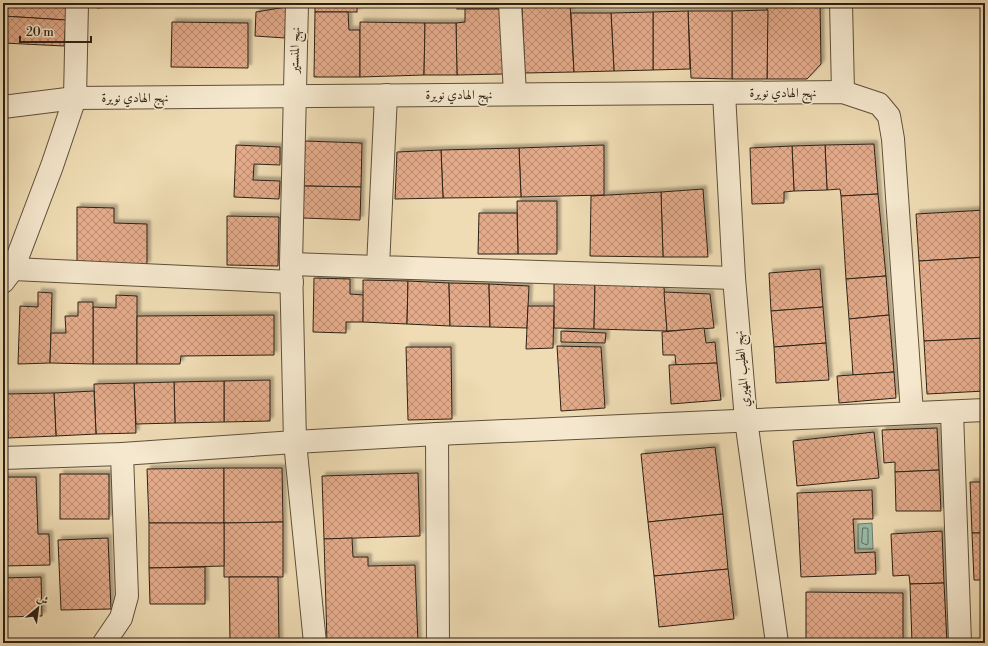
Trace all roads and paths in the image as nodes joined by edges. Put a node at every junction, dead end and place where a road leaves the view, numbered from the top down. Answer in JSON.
{"nodes":[{"id":1,"x":77,"y":3,"type":"edge"},
{"id":2,"x":297,"y":3,"type":"edge"},
{"id":3,"x":510,"y":3,"type":"edge"},
{"id":4,"x":842,"y":3,"type":"edge"},
{"id":5,"x":843,"y":92,"type":"junction"},
{"id":6,"x":724,"y":93,"type":"junction"},
{"id":7,"x":515,"y":94,"type":"junction"},
{"id":8,"x":386,"y":95,"type":"junction"},
{"id":9,"x":294,"y":97,"type":"junction"},
{"id":10,"x":75,"y":98,"type":"junction"},
{"id":11,"x":3,"y":107,"type":"edge"},
{"id":12,"x":378,"y":267,"type":"junction"},
{"id":13,"x":291,"y":273,"type":"junction"},
{"id":14,"x":8,"y":275,"type":"edge"},
{"id":15,"x":734,"y":278,"type":"junction"},
{"id":16,"x":985,"y":410,"type":"edge"},
{"id":17,"x":952,"y":412,"type":"junction"},
{"id":18,"x":912,"y":413,"type":"junction"},
{"id":19,"x":746,"y":420,"type":"junction"},
{"id":20,"x":438,"y":434,"type":"junction"},
{"id":21,"x":295,"y":442,"type":"junction"},
{"id":22,"x":122,"y":454,"type":"junction"},
{"id":23,"x":3,"y":458,"type":"edge"},
{"id":24,"x":104,"y":643,"type":"edge"},
{"id":25,"x":315,"y":643,"type":"edge"},
{"id":26,"x":438,"y":643,"type":"edge"},
{"id":27,"x":777,"y":643,"type":"edge"},
{"id":28,"x":960,"y":643,"type":"edge"}],
"edges":[{"from":1,"to":10,"type":"street"},
{"from":2,"to":9,"type":"street","name":"نهج المنستير"},
{"from":3,"to":7,"type":"street"},
{"from":4,"to":5,"type":"street"},
{"from":5,"to":6,"type":"street","name":"نهج الهادي نويرة"},
{"from":5,"to":18,"type":"street","name":"نهج الهادي نويرة"},
{"from":6,"to":7,"type":"street","name":"نهج الهادي نويرة"},
{"from":6,"to":15,"type":"street","name":"نهج الطيب المهيري"},
{"from":7,"to":8,"type":"street","name":"نهج الهادي نويرة"},
{"from":8,"to":9,"type":"street","name":"نهج الهادي نويرة"},
{"from":8,"to":12,"type":"street"},
{"from":9,"to":10,"type":"street","name":"نهج الهادي نويرة"},
{"from":9,"to":13,"type":"street","name":"نهج المنستير"},
{"from":10,"to":11,"type":"street","name":"نهج الهادي نويرة"},
{"from":10,"to":14,"type":"street"},
{"from":12,"to":13,"type":"street"},
{"from":12,"to":15,"type":"street"},
{"from":13,"to":14,"type":"street"},
{"from":13,"to":21,"type":"street","name":"نهج المنستير"},
{"from":15,"to":19,"type":"street","name":"نهج الطيب المهيري"},
{"from":16,"to":17,"type":"street"},
{"from":17,"to":18,"type":"street"},
{"from":17,"to":28,"type":"street"},
{"from":18,"to":19,"type":"street"},
{"from":19,"to":20,"type":"street"},
{"from":19,"to":27,"type":"street","name":"نهج الطيب المهيري"},
{"from":20,"to":21,"type":"street"},
{"from":20,"to":26,"type":"street"},
{"from":21,"to":22,"type":"street"},
{"from":21,"to":25,"type":"street","name":"نهج المنستير"},
{"from":22,"to":23,"type":"street"},
{"from":22,"to":24,"type":"street"}]}
